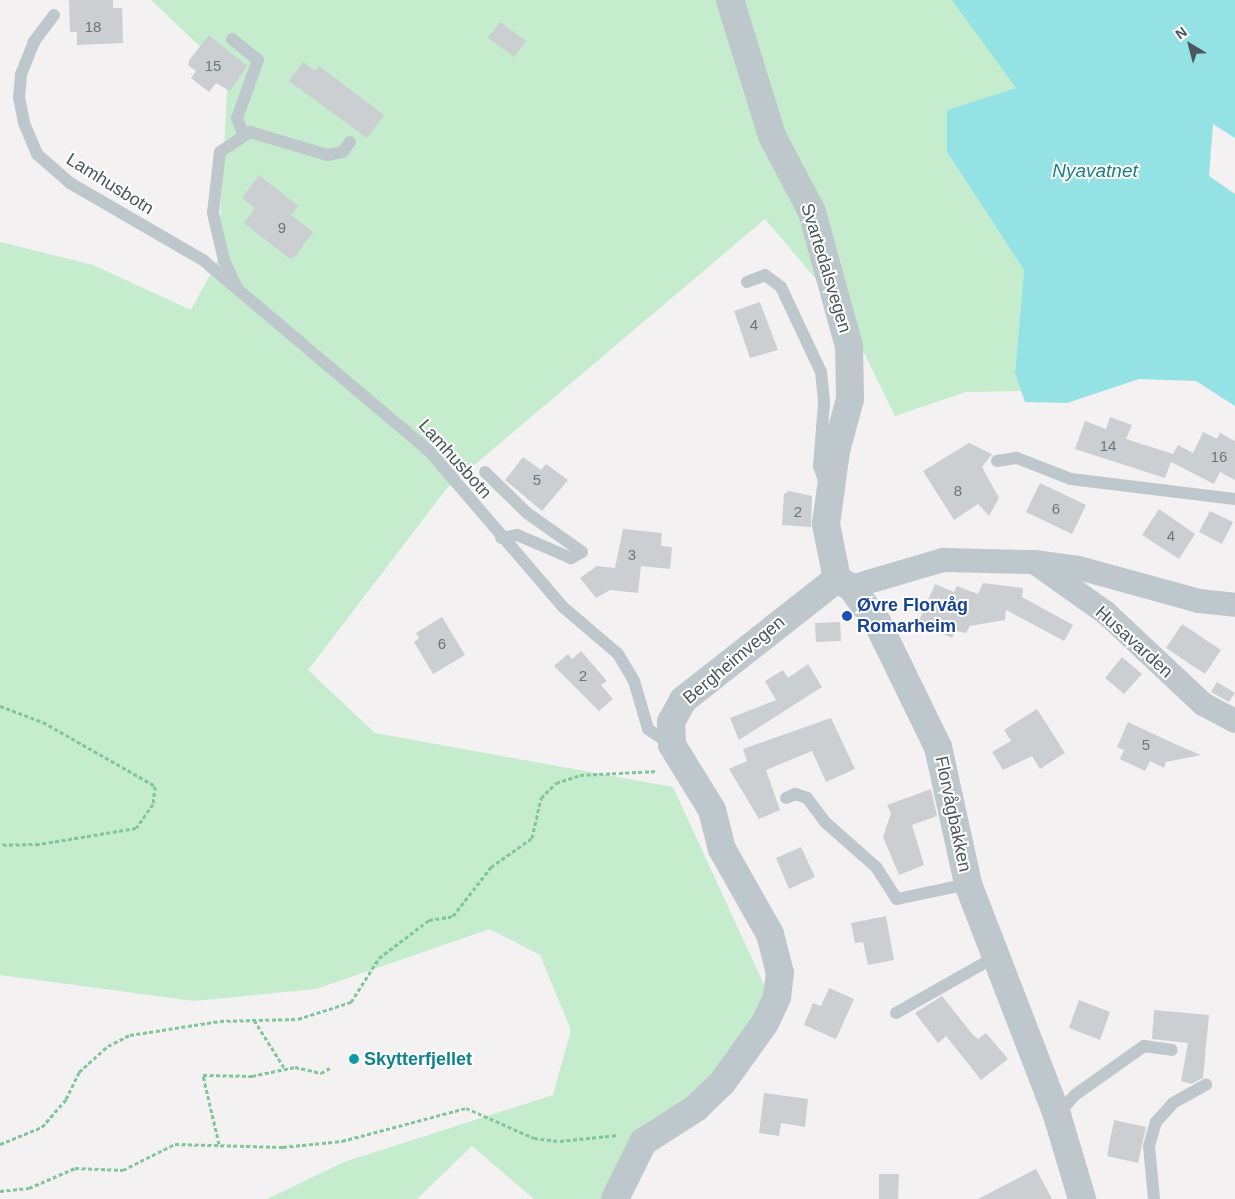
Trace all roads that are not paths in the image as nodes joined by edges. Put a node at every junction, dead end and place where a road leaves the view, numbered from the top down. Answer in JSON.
{"nodes":[{"id":1,"x":730,"y":0,"type":"edge"},
{"id":2,"x":54,"y":15,"type":"dead end"},
{"id":3,"x":232,"y":39,"type":"dead end"},
{"id":4,"x":243,"y":134,"type":"junction"},
{"id":5,"x":350,"y":142,"type":"dead end"},
{"id":6,"x":747,"y":282,"type":"dead end"},
{"id":7,"x":241,"y":295,"type":"junction"},
{"id":8,"x":997,"y":461,"type":"dead end"},
{"id":9,"x":485,"y":472,"type":"dead end"},
{"id":10,"x":830,"y":488,"type":"junction"},
{"id":11,"x":1235,"y":499,"type":"edge"},
{"id":12,"x":500,"y":538,"type":"junction"},
{"id":13,"x":1034,"y":562,"type":"junction"},
{"id":14,"x":844,"y":583,"type":"junction"},
{"id":15,"x":1235,"y":605,"type":"edge"},
{"id":16,"x":1235,"y":721,"type":"edge"},
{"id":17,"x":672,"y":745,"type":"junction"},
{"id":18,"x":786,"y":798,"type":"dead end"},
{"id":19,"x":968,"y":884,"type":"junction"},
{"id":20,"x":995,"y":957,"type":"junction"},
{"id":21,"x":896,"y":1012,"type":"dead end"},
{"id":22,"x":1172,"y":1050,"type":"dead end"},
{"id":23,"x":1206,"y":1086,"type":"dead end"},
{"id":24,"x":1057,"y":1115,"type":"junction"},
{"id":25,"x":615,"y":1199,"type":"edge"},
{"id":26,"x":1082,"y":1199,"type":"edge"},
{"id":27,"x":1154,"y":1199,"type":"edge"}],
"edges":[{"from":1,"to":10,"type":"street","name":"Svartedalsvegen"},
{"from":2,"to":7,"type":"lane","name":"Lamhusbotn"},
{"from":3,"to":4,"type":"lane"},
{"from":4,"to":5,"type":"lane"},
{"from":4,"to":7,"type":"lane","name":"Lamhusbotn"},
{"from":6,"to":10,"type":"lane"},
{"from":7,"to":12,"type":"lane","name":"Lamhusbotn"},
{"from":8,"to":11,"type":"lane"},
{"from":9,"to":12,"type":"lane","name":"Lamhusbotn"},
{"from":10,"to":14,"type":"street","name":"Svartedalsvegen"},
{"from":12,"to":17,"type":"lane","name":"Lamhusbotn"},
{"from":13,"to":14,"type":"street","name":"Husavarden"},
{"from":13,"to":15,"type":"street","name":"Husavarden"},
{"from":13,"to":16,"type":"street","name":"Husavarden"},
{"from":14,"to":17,"type":"street","name":"Bergheimvegen"},
{"from":14,"to":19,"type":"street","name":"Florvågbakken"},
{"from":17,"to":25,"type":"street"},
{"from":18,"to":19,"type":"lane","name":"Florvågbakken"},
{"from":19,"to":20,"type":"street","name":"Florvågbakken"},
{"from":20,"to":21,"type":"lane"},
{"from":20,"to":24,"type":"street","name":"Florvågbakken"},
{"from":22,"to":24,"type":"lane"},
{"from":23,"to":27,"type":"lane"},
{"from":24,"to":26,"type":"street","name":"Florvågbakken"}]}
